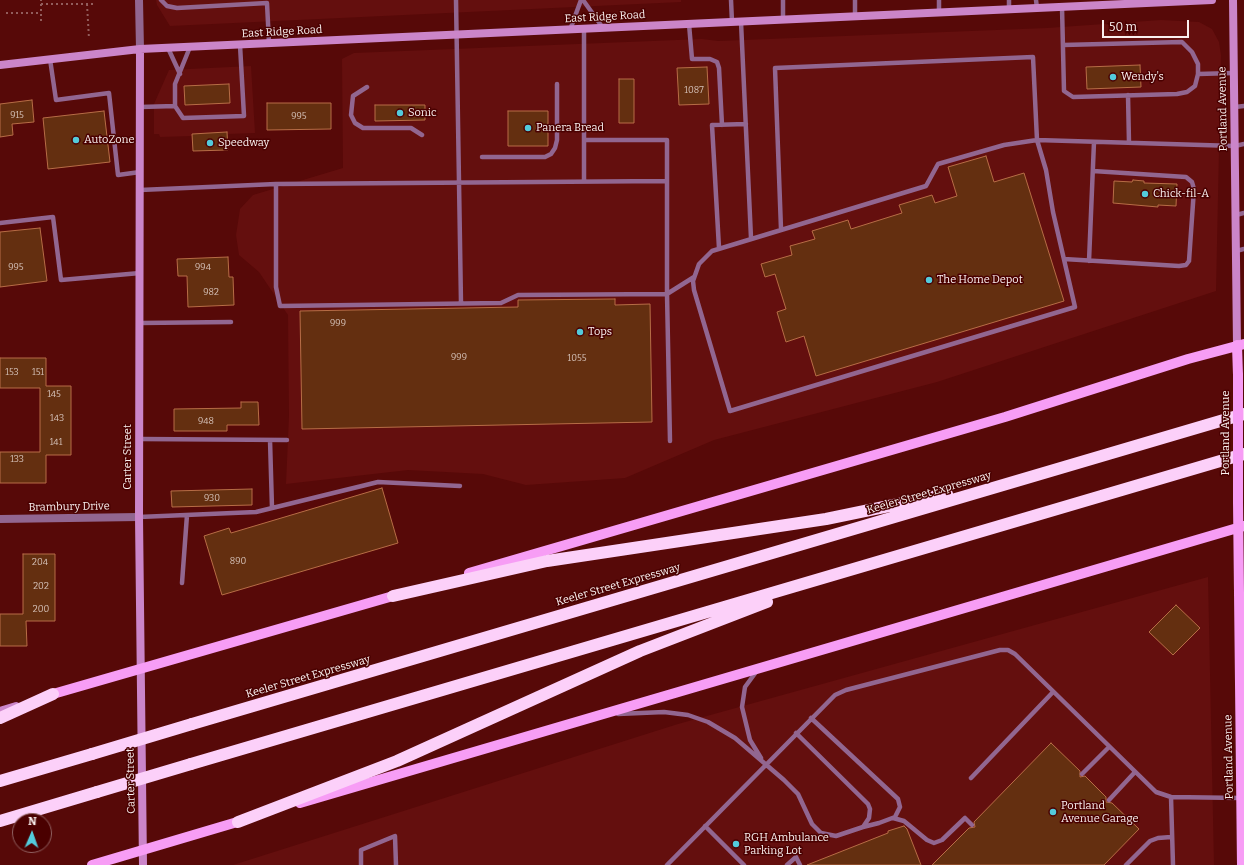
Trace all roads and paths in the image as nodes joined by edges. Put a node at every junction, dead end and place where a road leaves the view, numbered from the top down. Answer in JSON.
{"nodes":[{"id":1,"x":41,"y":0,"type":"edge"},
{"id":2,"x":139,"y":0,"type":"edge"},
{"id":3,"x":161,"y":0,"type":"edge"},
{"id":4,"x":456,"y":0,"type":"edge"},
{"id":5,"x":582,"y":0,"type":"edge"},
{"id":6,"x":731,"y":0,"type":"edge"},
{"id":7,"x":783,"y":0,"type":"edge"},
{"id":8,"x":855,"y":0,"type":"edge"},
{"id":9,"x":939,"y":0,"type":"edge"},
{"id":10,"x":1009,"y":0,"type":"edge"},
{"id":11,"x":1209,"y":0,"type":"edge"},
{"id":12,"x":1212,"y":0,"type":"edge"},
{"id":13,"x":1233,"y":0,"type":"edge"},
{"id":14,"x":1169,"y":1,"type":"edge"},
{"id":15,"x":1142,"y":2,"type":"edge"},
{"id":16,"x":41,"y":4,"type":"junction"},
{"id":17,"x":87,"y":4,"type":"junction"},
{"id":18,"x":93,"y":4,"type":"dead end"},
{"id":19,"x":1037,"y":4,"type":"edge"},
{"id":20,"x":1062,"y":7,"type":"junction"},
{"id":21,"x":1009,"y":9,"type":"junction"},
{"id":22,"x":6,"y":13,"type":"dead end"},
{"id":23,"x":41,"y":13,"type":"junction"},
{"id":24,"x":939,"y":13,"type":"junction"},
{"id":25,"x":855,"y":16,"type":"junction"},
{"id":26,"x":783,"y":20,"type":"junction"},
{"id":27,"x":41,"y":21,"type":"dead end"},
{"id":28,"x":736,"y":22,"type":"junction"},
{"id":29,"x":689,"y":24,"type":"junction"},
{"id":30,"x":603,"y":28,"type":"junction"},
{"id":31,"x":584,"y":29,"type":"junction"},
{"id":32,"x":570,"y":30,"type":"junction"},
{"id":33,"x":457,"y":35,"type":"junction"},
{"id":34,"x":89,"y":39,"type":"dead end"},
{"id":35,"x":269,"y":44,"type":"junction"},
{"id":36,"x":240,"y":45,"type":"junction"},
{"id":37,"x":1063,"y":45,"type":"junction"},
{"id":38,"x":190,"y":47,"type":"junction"},
{"id":39,"x":168,"y":48,"type":"junction"},
{"id":40,"x":140,"y":50,"type":"junction"},
{"id":41,"x":50,"y":59,"type":"junction"},
{"id":42,"x":0,"y":65,"type":"edge"},
{"id":43,"x":1234,"y":73,"type":"junction"},
{"id":44,"x":180,"y":74,"type":"junction"},
{"id":45,"x":1198,"y":74,"type":"junction"},
{"id":46,"x":556,"y":84,"type":"dead end"},
{"id":47,"x":367,"y":87,"type":"dead end"},
{"id":48,"x":1128,"y":95,"type":"junction"},
{"id":49,"x":174,"y":106,"type":"junction"},
{"id":50,"x":1244,"y":106,"type":"edge"},
{"id":51,"x":140,"y":107,"type":"junction"},
{"id":52,"x":1234,"y":107,"type":"junction"},
{"id":53,"x":746,"y":124,"type":"junction"},
{"id":54,"x":722,"y":125,"type":"junction"},
{"id":55,"x":422,"y":135,"type":"dead end"},
{"id":56,"x":584,"y":140,"type":"junction"},
{"id":57,"x":1037,"y":140,"type":"junction"},
{"id":58,"x":1094,"y":142,"type":"junction"},
{"id":59,"x":1129,"y":143,"type":"junction"},
{"id":60,"x":1244,"y":144,"type":"edge"},
{"id":61,"x":1235,"y":146,"type":"junction"},
{"id":62,"x":482,"y":158,"type":"dead end"},
{"id":63,"x":1093,"y":171,"type":"junction"},
{"id":64,"x":140,"y":172,"type":"junction"},
{"id":65,"x":584,"y":181,"type":"junction"},
{"id":66,"x":667,"y":181,"type":"junction"},
{"id":67,"x":459,"y":182,"type":"junction"},
{"id":68,"x":276,"y":184,"type":"junction"},
{"id":69,"x":140,"y":190,"type":"junction"},
{"id":70,"x":1240,"y":214,"type":"edge"},
{"id":71,"x":0,"y":223,"type":"edge"},
{"id":72,"x":781,"y":229,"type":"junction"},
{"id":73,"x":751,"y":238,"type":"junction"},
{"id":74,"x":719,"y":248,"type":"junction"},
{"id":75,"x":1240,"y":250,"type":"edge"},
{"id":76,"x":1064,"y":259,"type":"junction"},
{"id":77,"x":1089,"y":261,"type":"junction"},
{"id":78,"x":140,"y":273,"type":"junction"},
{"id":79,"x":694,"y":277,"type":"junction"},
{"id":80,"x":667,"y":294,"type":"junction"},
{"id":81,"x":461,"y":304,"type":"junction"},
{"id":82,"x":231,"y":322,"type":"dead end"},
{"id":83,"x":140,"y":323,"type":"junction"},
{"id":84,"x":1241,"y":345,"type":"edge"},
{"id":85,"x":1244,"y":414,"type":"edge"},
{"id":86,"x":140,"y":439,"type":"junction"},
{"id":87,"x":270,"y":440,"type":"junction"},
{"id":88,"x":287,"y":440,"type":"dead end"},
{"id":89,"x":670,"y":441,"type":"dead end"},
{"id":90,"x":1244,"y":454,"type":"edge"},
{"id":91,"x":1069,"y":465,"type":"junction"},
{"id":92,"x":460,"y":486,"type":"dead end"},
{"id":93,"x":272,"y":508,"type":"junction"},
{"id":94,"x":187,"y":515,"type":"junction"},
{"id":95,"x":139,"y":517,"type":"junction"},
{"id":96,"x":0,"y":519,"type":"edge"},
{"id":97,"x":1241,"y":527,"type":"edge"},
{"id":98,"x":944,"y":542,"type":"junction"},
{"id":99,"x":182,"y":583,"type":"dead end"},
{"id":100,"x":393,"y":596,"type":"junction"},
{"id":101,"x":769,"y":666,"type":"junction"},
{"id":102,"x":141,"y":669,"type":"junction"},
{"id":103,"x":1053,"y":692,"type":"junction"},
{"id":104,"x":53,"y":694,"type":"junction"},
{"id":105,"x":0,"y":711,"type":"edge"},
{"id":106,"x":595,"y":716,"type":"junction"},
{"id":107,"x":0,"y":718,"type":"edge"},
{"id":108,"x":811,"y":718,"type":"junction"},
{"id":109,"x":796,"y":733,"type":"junction"},
{"id":110,"x":1109,"y":746,"type":"junction"},
{"id":111,"x":766,"y":764,"type":"junction"},
{"id":112,"x":1135,"y":772,"type":"junction"},
{"id":113,"x":1082,"y":774,"type":"dead end"},
{"id":114,"x":971,"y":778,"type":"dead end"},
{"id":115,"x":0,"y":781,"type":"edge"},
{"id":116,"x":1171,"y":797,"type":"junction"},
{"id":117,"x":1243,"y":798,"type":"edge"},
{"id":118,"x":1109,"y":800,"type":"dead end"},
{"id":119,"x":893,"y":818,"type":"junction"},
{"id":120,"x":0,"y":821,"type":"edge"},
{"id":121,"x":238,"y":822,"type":"junction"},
{"id":122,"x":972,"y":824,"type":"dead end"},
{"id":123,"x":705,"y":826,"type":"junction"},
{"id":124,"x":863,"y":827,"type":"junction"},
{"id":125,"x":1171,"y":837,"type":"junction"},
{"id":126,"x":143,"y":850,"type":"junction"},
{"id":127,"x":92,"y":865,"type":"edge"},
{"id":128,"x":143,"y":865,"type":"edge"},
{"id":129,"x":361,"y":865,"type":"edge"},
{"id":130,"x":396,"y":865,"type":"edge"},
{"id":131,"x":667,"y":865,"type":"edge"},
{"id":132,"x":744,"y":865,"type":"edge"},
{"id":133,"x":787,"y":865,"type":"edge"},
{"id":134,"x":800,"y":865,"type":"edge"},
{"id":135,"x":1126,"y":865,"type":"edge"},
{"id":136,"x":1173,"y":865,"type":"edge"},
{"id":137,"x":1242,"y":865,"type":"edge"}],
"edges":[{"from":1,"to":16,"type":"path"},
{"from":2,"to":40,"type":"street"},
{"from":3,"to":35,"type":"lane"},
{"from":4,"to":33,"type":"lane"},
{"from":5,"to":30,"type":"lane"},
{"from":5,"to":32,"type":"lane"},
{"from":6,"to":28,"type":"lane"},
{"from":7,"to":26,"type":"lane"},
{"from":8,"to":25,"type":"lane"},
{"from":9,"to":24,"type":"lane"},
{"from":10,"to":21,"type":"lane"},
{"from":11,"to":12,"type":"main road","name":"East Ridge Road"},
{"from":11,"to":14,"type":"main road","name":"East Ridge Road"},
{"from":13,"to":43,"type":"main road","name":"Portland Avenue"},
{"from":14,"to":15,"type":"main road","name":"East Ridge Road"},
{"from":15,"to":20,"type":"main road","name":"East Ridge Road"},
{"from":16,"to":17,"type":"path"},
{"from":16,"to":23,"type":"path"},
{"from":17,"to":18,"type":"path"},
{"from":17,"to":34,"type":"path"},
{"from":19,"to":20,"type":"main road","name":"East Ridge Road"},
{"from":19,"to":21,"type":"main road","name":"East Ridge Road"},
{"from":20,"to":37,"type":"lane"},
{"from":21,"to":24,"type":"main road","name":"East Ridge Road"},
{"from":22,"to":23,"type":"path"},
{"from":23,"to":27,"type":"path"},
{"from":24,"to":25,"type":"main road","name":"East Ridge Road"},
{"from":25,"to":26,"type":"main road","name":"East Ridge Road"},
{"from":26,"to":28,"type":"main road","name":"East Ridge Road"},
{"from":28,"to":29,"type":"main road","name":"East Ridge Road"},
{"from":28,"to":53,"type":"lane"},
{"from":29,"to":30,"type":"main road","name":"East Ridge Road"},
{"from":29,"to":54,"type":"lane"},
{"from":30,"to":31,"type":"main road","name":"East Ridge Road"},
{"from":31,"to":32,"type":"main road","name":"East Ridge Road"},
{"from":31,"to":56,"type":"lane"},
{"from":32,"to":33,"type":"main road","name":"East Ridge Road"},
{"from":33,"to":35,"type":"main road","name":"East Ridge Road"},
{"from":33,"to":67,"type":"lane"},
{"from":35,"to":36,"type":"main road","name":"East Ridge Road"},
{"from":36,"to":38,"type":"main road","name":"East Ridge Road"},
{"from":36,"to":49,"type":"lane"},
{"from":37,"to":45,"type":"lane"},
{"from":37,"to":48,"type":"lane"},
{"from":38,"to":39,"type":"main road","name":"East Ridge Road"},
{"from":38,"to":44,"type":"lane"},
{"from":39,"to":40,"type":"main road","name":"East Ridge Road"},
{"from":39,"to":44,"type":"lane"},
{"from":40,"to":41,"type":"main road","name":"East Ridge Road"},
{"from":40,"to":51,"type":"main road","name":"Carter Street"},
{"from":41,"to":42,"type":"main road","name":"East Ridge Road"},
{"from":41,"to":64,"type":"lane"},
{"from":43,"to":45,"type":"lane"},
{"from":43,"to":52,"type":"main road","name":"Portland Avenue"},
{"from":44,"to":49,"type":"lane"},
{"from":45,"to":48,"type":"lane"},
{"from":46,"to":62,"type":"lane"},
{"from":47,"to":55,"type":"lane"},
{"from":48,"to":59,"type":"lane"},
{"from":49,"to":51,"type":"lane"},
{"from":50,"to":52,"type":"lane"},
{"from":51,"to":64,"type":"main road","name":"Carter Street"},
{"from":52,"to":61,"type":"main road","name":"Portland Avenue"},
{"from":53,"to":54,"type":"lane"},
{"from":53,"to":73,"type":"lane"},
{"from":54,"to":74,"type":"lane"},
{"from":56,"to":65,"type":"lane"},
{"from":56,"to":66,"type":"lane"},
{"from":57,"to":58,"type":"lane"},
{"from":57,"to":72,"type":"lane"},
{"from":57,"to":72,"type":"lane"},
{"from":57,"to":76,"type":"lane"},
{"from":58,"to":59,"type":"lane"},
{"from":58,"to":63,"type":"lane"},
{"from":59,"to":61,"type":"lane"},
{"from":60,"to":61,"type":"lane"},
{"from":61,"to":70,"type":"main road","name":"Portland Avenue"},
{"from":63,"to":77,"type":"lane"},
{"from":63,"to":77,"type":"lane"},
{"from":64,"to":69,"type":"main road","name":"Carter Street"},
{"from":65,"to":66,"type":"lane"},
{"from":65,"to":67,"type":"lane"},
{"from":66,"to":80,"type":"lane"},
{"from":67,"to":68,"type":"lane"},
{"from":67,"to":81,"type":"lane"},
{"from":68,"to":69,"type":"lane"},
{"from":68,"to":81,"type":"lane"},
{"from":69,"to":78,"type":"main road","name":"Carter Street"},
{"from":70,"to":75,"type":"main road","name":"Portland Avenue"},
{"from":71,"to":78,"type":"lane"},
{"from":72,"to":73,"type":"lane"},
{"from":73,"to":74,"type":"lane"},
{"from":74,"to":79,"type":"lane"},
{"from":75,"to":84,"type":"main road","name":"Portland Avenue"},
{"from":76,"to":77,"type":"lane"},
{"from":76,"to":79,"type":"lane"},
{"from":78,"to":83,"type":"main road","name":"Carter Street"},
{"from":79,"to":80,"type":"lane"},
{"from":80,"to":81,"type":"lane"},
{"from":80,"to":89,"type":"lane"},
{"from":82,"to":83,"type":"lane"},
{"from":83,"to":86,"type":"main road","name":"Carter Street"},
{"from":84,"to":97,"type":"main road","name":"Portland Avenue","bridge":true},
{"from":84,"to":100,"type":"main road"},
{"from":85,"to":91,"type":"highway","name":"Keeler Street Expressway"},
{"from":86,"to":87,"type":"lane"},
{"from":86,"to":95,"type":"main road","name":"Carter Street"},
{"from":87,"to":88,"type":"lane"},
{"from":87,"to":93,"type":"lane"},
{"from":90,"to":98,"type":"highway"},
{"from":91,"to":100,"type":"highway"},
{"from":91,"to":115,"type":"highway","name":"Keeler Street Expressway","bridge":true},
{"from":92,"to":93,"type":"lane"},
{"from":93,"to":94,"type":"lane"},
{"from":94,"to":95,"type":"lane"},
{"from":94,"to":99,"type":"lane"},
{"from":95,"to":96,"type":"street","name":"Brambury Drive"},
{"from":95,"to":102,"type":"main road","name":"Carter Street"},
{"from":97,"to":101,"type":"main road"},
{"from":97,"to":117,"type":"main road","name":"Portland Avenue"},
{"from":98,"to":120,"type":"highway","bridge":true},
{"from":98,"to":121,"type":"highway"},
{"from":100,"to":102,"type":"main road"},
{"from":101,"to":106,"type":"main road"},
{"from":101,"to":111,"type":"lane"},
{"from":102,"to":104,"type":"main road"},
{"from":102,"to":126,"type":"main road","name":"Carter Street"},
{"from":103,"to":108,"type":"lane"},
{"from":103,"to":110,"type":"lane"},
{"from":103,"to":114,"type":"lane"},
{"from":104,"to":105,"type":"main road"},
{"from":104,"to":107,"type":"highway"},
{"from":106,"to":111,"type":"lane"},
{"from":106,"to":121,"type":"main road"},
{"from":108,"to":109,"type":"lane"},
{"from":108,"to":119,"type":"lane"},
{"from":109,"to":111,"type":"lane"},
{"from":109,"to":124,"type":"lane"},
{"from":110,"to":112,"type":"lane"},
{"from":110,"to":113,"type":"lane"},
{"from":111,"to":123,"type":"lane"},
{"from":111,"to":124,"type":"lane"},
{"from":112,"to":116,"type":"lane"},
{"from":112,"to":118,"type":"lane"},
{"from":116,"to":117,"type":"lane"},
{"from":116,"to":125,"type":"lane"},
{"from":117,"to":137,"type":"main road","name":"Portland Avenue"},
{"from":119,"to":122,"type":"lane"},
{"from":119,"to":124,"type":"lane"},
{"from":121,"to":126,"type":"main road"},
{"from":123,"to":131,"type":"lane"},
{"from":123,"to":132,"type":"lane"},
{"from":125,"to":135,"type":"lane"},
{"from":125,"to":136,"type":"lane"},
{"from":126,"to":127,"type":"main road"},
{"from":126,"to":128,"type":"main road","name":"Carter Street"},
{"from":129,"to":130,"type":"lane"},
{"from":133,"to":134,"type":"lane"}]}
